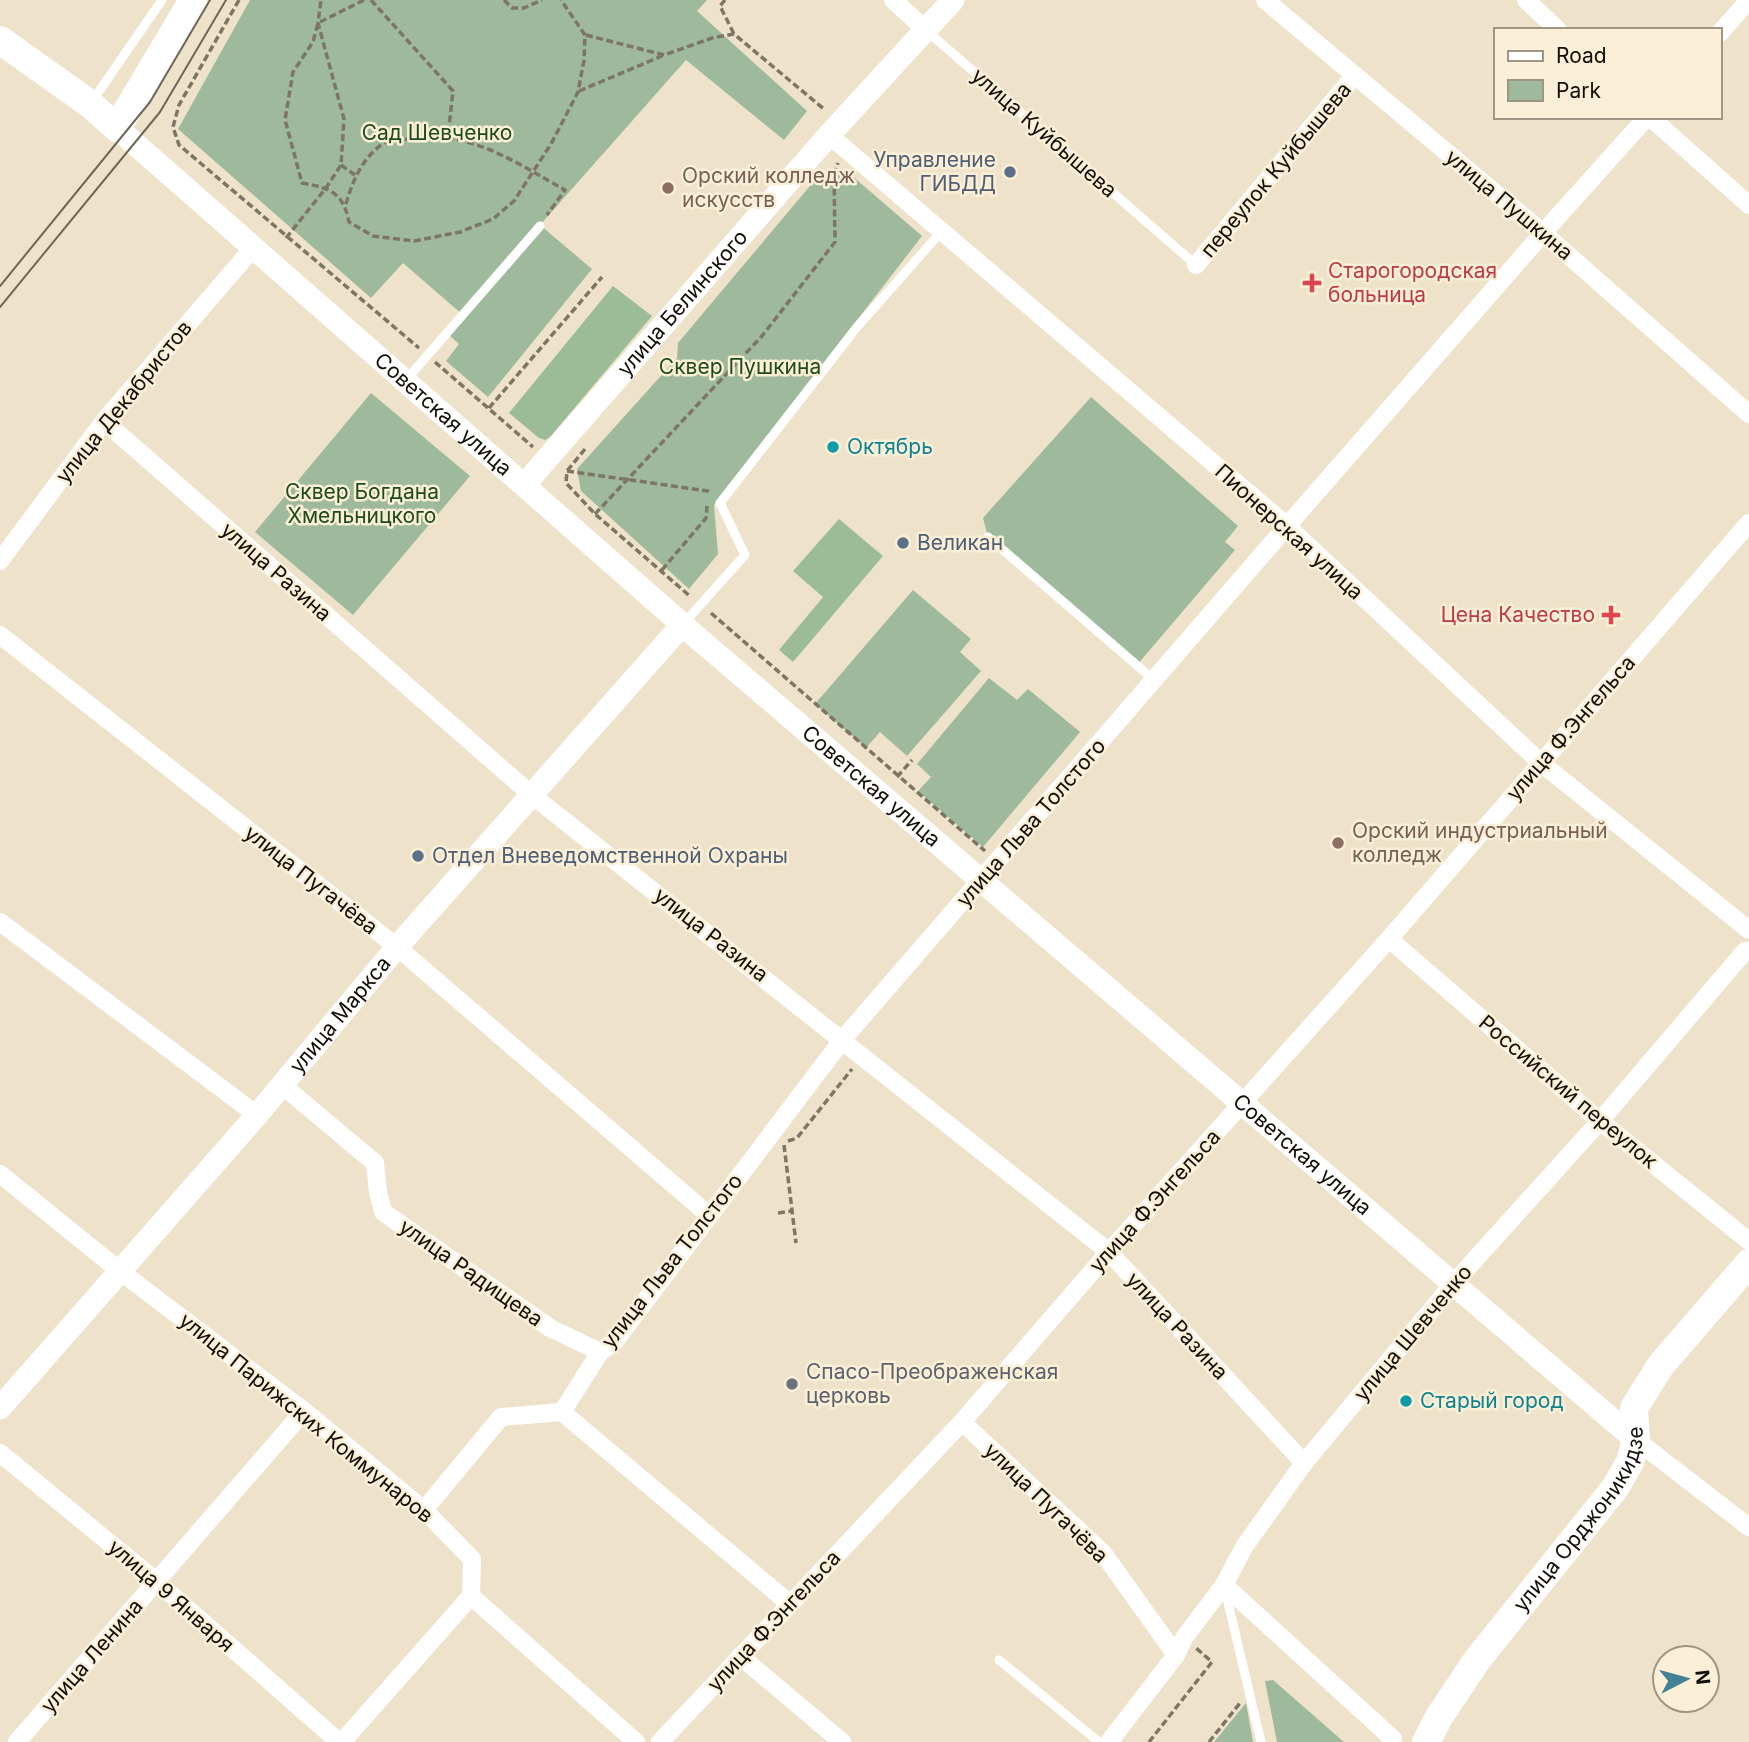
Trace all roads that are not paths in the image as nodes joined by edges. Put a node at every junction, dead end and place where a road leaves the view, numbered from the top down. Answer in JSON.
{"nodes":[{"id":1,"x":162,"y":0,"type":"edge"},
{"id":2,"x":193,"y":0,"type":"edge"},
{"id":3,"x":893,"y":0,"type":"edge"},
{"id":4,"x":953,"y":0,"type":"edge"},
{"id":5,"x":1265,"y":0,"type":"edge"},
{"id":6,"x":1526,"y":0,"type":"edge"},
{"id":7,"x":1749,"y":0,"type":"edge"},
{"id":8,"x":1556,"y":28,"type":"edge"},
{"id":9,"x":926,"y":30,"type":"junction"},
{"id":10,"x":1721,"y":32,"type":"edge"},
{"id":11,"x":0,"y":40,"type":"edge"},
{"id":12,"x":1355,"y":75,"type":"junction"},
{"id":13,"x":90,"y":104,"type":"junction"},
{"id":14,"x":1647,"y":119,"type":"edge"},
{"id":15,"x":1651,"y":119,"type":"edge"},
{"id":16,"x":117,"y":128,"type":"junction"},
{"id":17,"x":834,"y":129,"type":"junction"},
{"id":18,"x":1749,"y":205,"type":"edge"},
{"id":19,"x":540,"y":226,"type":"road end"},
{"id":20,"x":941,"y":232,"type":"junction"},
{"id":21,"x":1543,"y":233,"type":"junction"},
{"id":22,"x":254,"y":247,"type":"junction"},
{"id":23,"x":1196,"y":265,"type":"joint"},
{"id":24,"x":406,"y":380,"type":"junction"},
{"id":25,"x":1749,"y":414,"type":"edge"},
{"id":26,"x":104,"y":421,"type":"junction"},
{"id":27,"x":525,"y":484,"type":"junction"},
{"id":28,"x":1749,"y":523,"type":"edge"},
{"id":29,"x":1287,"y":526,"type":"junction"},
{"id":30,"x":988,"y":537,"type":"dead end"},
{"id":31,"x":0,"y":561,"type":"edge"},
{"id":32,"x":683,"y":624,"type":"junction"},
{"id":33,"x":0,"y":635,"type":"edge"},
{"id":34,"x":1154,"y":680,"type":"junction"},
{"id":35,"x":1541,"y":763,"type":"junction"},
{"id":36,"x":533,"y":796,"type":"junction"},
{"id":37,"x":982,"y":880,"type":"junction"},
{"id":38,"x":0,"y":922,"type":"edge"},
{"id":39,"x":1749,"y":930,"type":"edge"},
{"id":40,"x":1388,"y":939,"type":"junction"},
{"id":41,"x":397,"y":947,"type":"junction"},
{"id":42,"x":1749,"y":951,"type":"edge"},
{"id":43,"x":843,"y":1040,"type":"junction"},
{"id":44,"x":282,"y":1085,"type":"junction"},
{"id":45,"x":1243,"y":1102,"type":"junction"},
{"id":46,"x":257,"y":1115,"type":"junction"},
{"id":47,"x":1600,"y":1121,"type":"junction"},
{"id":48,"x":0,"y":1174,"type":"edge"},
{"id":49,"x":710,"y":1216,"type":"junction"},
{"id":50,"x":1749,"y":1241,"type":"edge"},
{"id":51,"x":1108,"y":1252,"type":"junction"},
{"id":52,"x":1749,"y":1263,"type":"edge"},
{"id":53,"x":120,"y":1270,"type":"junction"},
{"id":54,"x":1452,"y":1285,"type":"junction"},
{"id":55,"x":600,"y":1352,"type":"junction"},
{"id":56,"x":0,"y":1408,"type":"edge"},
{"id":57,"x":304,"y":1411,"type":"junction"},
{"id":58,"x":562,"y":1412,"type":"junction"},
{"id":59,"x":962,"y":1422,"type":"junction"},
{"id":60,"x":1636,"y":1440,"type":"junction"},
{"id":61,"x":0,"y":1453,"type":"edge"},
{"id":62,"x":1304,"y":1463,"type":"junction"},
{"id":63,"x":424,"y":1510,"type":"junction"},
{"id":64,"x":1749,"y":1527,"type":"edge"},
{"id":65,"x":156,"y":1581,"type":"junction"},
{"id":66,"x":1224,"y":1585,"type":"junction"},
{"id":67,"x":471,"y":1596,"type":"junction"},
{"id":68,"x":790,"y":1604,"type":"junction"},
{"id":69,"x":1176,"y":1655,"type":"junction"},
{"id":70,"x":740,"y":1656,"type":"junction"},
{"id":71,"x":999,"y":1660,"type":"dead end"},
{"id":72,"x":1393,"y":1739,"type":"dead end"},
{"id":73,"x":16,"y":1742,"type":"edge"},
{"id":74,"x":341,"y":1742,"type":"edge"},
{"id":75,"x":636,"y":1742,"type":"edge"},
{"id":76,"x":660,"y":1742,"type":"edge"},
{"id":77,"x":842,"y":1742,"type":"edge"},
{"id":78,"x":1099,"y":1742,"type":"edge"},
{"id":79,"x":1109,"y":1742,"type":"edge"},
{"id":80,"x":1261,"y":1742,"type":"edge"},
{"id":81,"x":1426,"y":1742,"type":"edge"}],
"edges":[{"from":1,"to":13,"type":"lane"},
{"from":2,"to":16,"type":"main road"},
{"from":3,"to":9,"type":"street","name":"улица Куйбышева"},
{"from":4,"to":9,"type":"street","name":"улица Белинского"},
{"from":5,"to":12,"type":"street","name":"улица Пушкина"},
{"from":6,"to":8,"type":"street"},
{"from":7,"to":10,"type":"street"},
{"from":9,"to":17,"type":"street","name":"улица Белинского"},
{"from":9,"to":23,"type":"lane","name":"улица Куйбышева"},
{"from":11,"to":13,"type":"main road","name":"Советская улица"},
{"from":12,"to":21,"type":"street","name":"улица Пушкина"},
{"from":12,"to":23,"type":"street","name":"переулок Куйбышева"},
{"from":13,"to":16,"type":"main road","name":"Советская улица"},
{"from":14,"to":21,"type":"street","name":"улица Льва Толстого"},
{"from":15,"to":18,"type":"street"},
{"from":16,"to":22,"type":"street","name":"Советская улица"},
{"from":17,"to":20,"type":"street","name":"Пионерская улица"},
{"from":17,"to":27,"type":"street","name":"улица Белинского"},
{"from":19,"to":24,"type":"lane"},
{"from":20,"to":29,"type":"street","name":"Пионерская улица"},
{"from":20,"to":32,"type":"lane"},
{"from":21,"to":25,"type":"street","name":"улица Пушкина"},
{"from":21,"to":29,"type":"street","name":"улица Льва Толстого"},
{"from":22,"to":24,"type":"street","name":"Советская улица"},
{"from":22,"to":26,"type":"street","name":"улица Декабристов"},
{"from":24,"to":27,"type":"street","name":"Советская улица"},
{"from":26,"to":31,"type":"street","name":"улица Декабристов"},
{"from":26,"to":36,"type":"street","name":"улица Разина"},
{"from":27,"to":32,"type":"street","name":"Советская улица"},
{"from":28,"to":35,"type":"street","name":"улица Ф.Энгельса"},
{"from":29,"to":34,"type":"street","name":"улица Льва Толстого"},
{"from":29,"to":35,"type":"street","name":"Пионерская улица"},
{"from":30,"to":34,"type":"lane"},
{"from":32,"to":36,"type":"street","name":"улица Маркса"},
{"from":32,"to":37,"type":"street","name":"Советская улица"},
{"from":33,"to":41,"type":"street","name":"улица Пугачёва"},
{"from":34,"to":37,"type":"street","name":"улица Льва Толстого"},
{"from":35,"to":39,"type":"street","name":"Пионерская улица"},
{"from":35,"to":40,"type":"street","name":"улица Ф.Энгельса"},
{"from":36,"to":41,"type":"street","name":"улица Маркса"},
{"from":36,"to":43,"type":"street","name":"улица Разина"},
{"from":37,"to":43,"type":"street","name":"улица Льва Толстого"},
{"from":37,"to":45,"type":"street","name":"Советская улица"},
{"from":38,"to":46,"type":"street"},
{"from":40,"to":45,"type":"street","name":"улица Ф.Энгельса"},
{"from":40,"to":47,"type":"street","name":"Российский переулок"},
{"from":41,"to":44,"type":"street","name":"улица Маркса"},
{"from":41,"to":49,"type":"street","name":"улица Пугачёва"},
{"from":42,"to":47,"type":"street","name":"улица Шевченко"},
{"from":43,"to":49,"type":"street","name":"улица Льва Толстого"},
{"from":43,"to":51,"type":"street","name":"улица Разина"},
{"from":44,"to":46,"type":"street","name":"улица Маркса"},
{"from":44,"to":55,"type":"street","name":"улица Радищева"},
{"from":45,"to":51,"type":"street","name":"улица Ф.Энгельса"},
{"from":45,"to":54,"type":"street","name":"Советская улица"},
{"from":46,"to":53,"type":"street","name":"улица Маркса"},
{"from":47,"to":50,"type":"street","name":"Российский переулок"},
{"from":47,"to":54,"type":"street","name":"улица Шевченко"},
{"from":48,"to":53,"type":"street","name":"улица Парижских Коммунаров"},
{"from":49,"to":55,"type":"street","name":"улица Льва Толстого"},
{"from":51,"to":59,"type":"street","name":"улица Ф.Энгельса"},
{"from":51,"to":62,"type":"street","name":"улица Разина"},
{"from":52,"to":60,"type":"main road","name":"улица Орджоникидзе"},
{"from":53,"to":56,"type":"street","name":"улица Маркса"},
{"from":53,"to":57,"type":"street","name":"улица Парижских Коммунаров"},
{"from":54,"to":60,"type":"street","name":"Советская улица"},
{"from":54,"to":62,"type":"street","name":"улица Шевченко"},
{"from":55,"to":58,"type":"street","name":"улица Льва Толстого"},
{"from":57,"to":63,"type":"street","name":"улица Парижских Коммунаров"},
{"from":57,"to":65,"type":"street","name":"улица Ленина"},
{"from":58,"to":63,"type":"street"},
{"from":58,"to":68,"type":"street"},
{"from":59,"to":68,"type":"street","name":"улица Ф.Энгельса"},
{"from":59,"to":69,"type":"street","name":"улица Пугачёва"},
{"from":60,"to":64,"type":"street","name":"Советская улица"},
{"from":60,"to":81,"type":"main road","name":"улица Орджоникидзе"},
{"from":61,"to":65,"type":"street","name":"улица 9 Января"},
{"from":62,"to":66,"type":"street","name":"улица Шевченко"},
{"from":63,"to":67,"type":"street","name":"улица Парижских Коммунаров"},
{"from":65,"to":73,"type":"street","name":"улица Ленина"},
{"from":65,"to":74,"type":"street","name":"улица 9 Января"},
{"from":66,"to":69,"type":"street","name":"улица Шевченко"},
{"from":66,"to":72,"type":"street"},
{"from":66,"to":80,"type":"lane"},
{"from":67,"to":74,"type":"street"},
{"from":67,"to":75,"type":"street"},
{"from":68,"to":70,"type":"street","name":"улица Ф.Энгельса"},
{"from":69,"to":79,"type":"street","name":"улица Шевченко"},
{"from":70,"to":76,"type":"street","name":"улица Ф.Энгельса"},
{"from":70,"to":77,"type":"street"},
{"from":71,"to":78,"type":"lane"}]}
